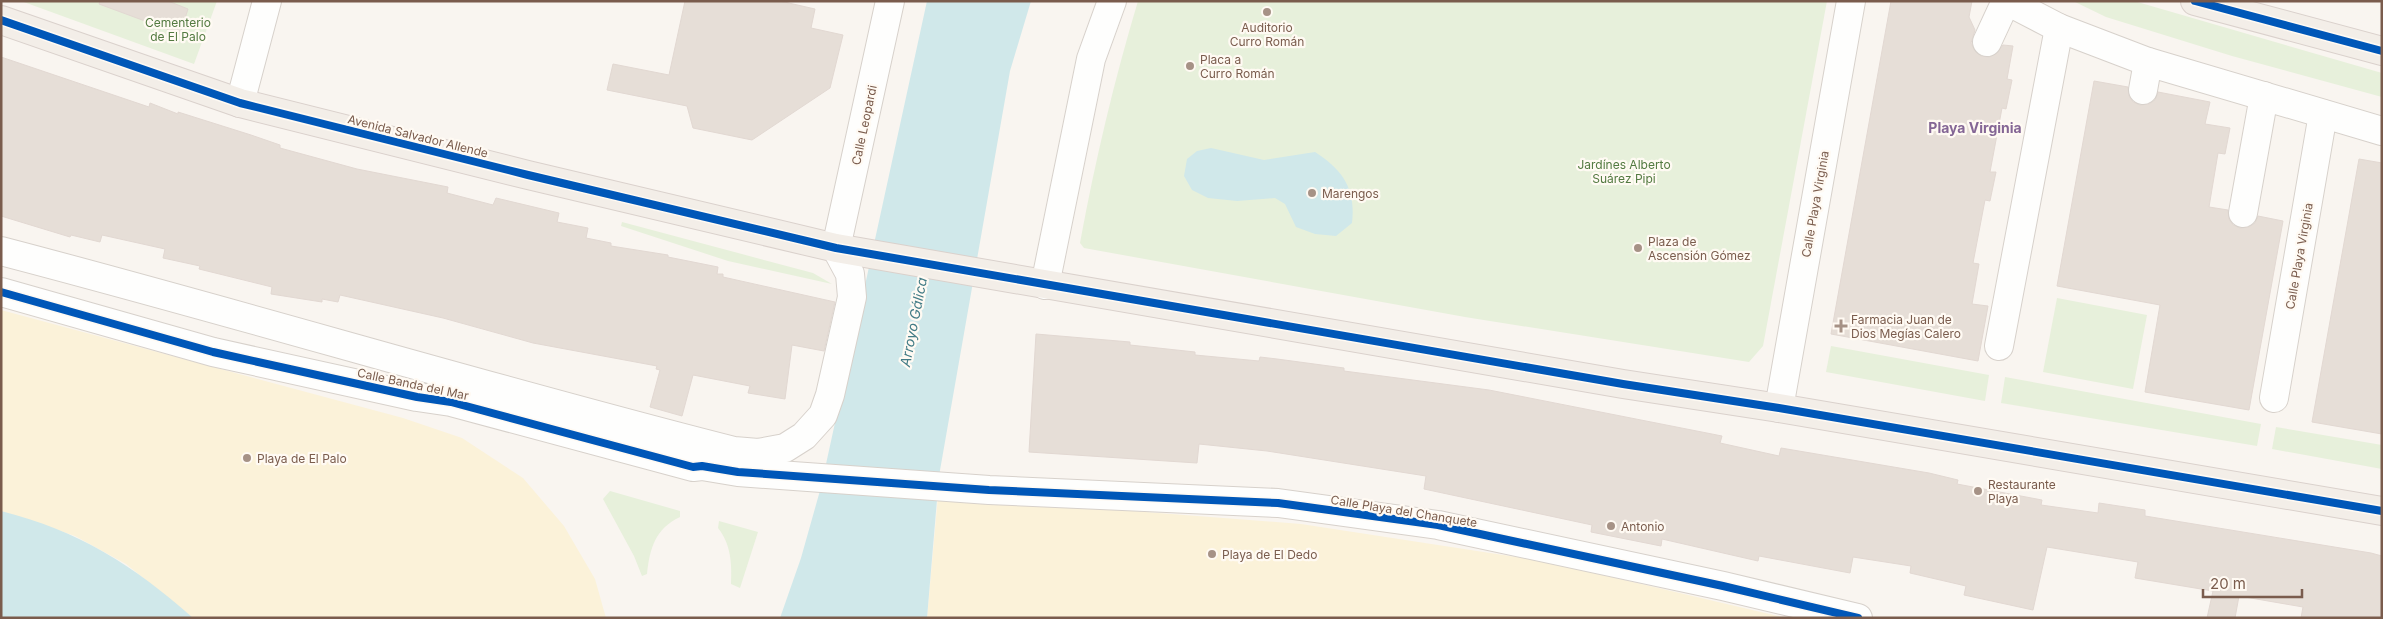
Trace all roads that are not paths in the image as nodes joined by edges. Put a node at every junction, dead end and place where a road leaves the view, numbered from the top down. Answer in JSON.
{"nodes":[{"id":1,"x":268,"y":1,"type":"edge"},
{"id":2,"x":890,"y":1,"type":"edge"},
{"id":3,"x":1112,"y":1,"type":"edge"},
{"id":4,"x":1851,"y":1,"type":"edge"},
{"id":5,"x":2007,"y":1,"type":"edge"},
{"id":6,"x":2196,"y":1,"type":"edge"},
{"id":7,"x":1,"y":20,"type":"edge"},
{"id":8,"x":2059,"y":28,"type":"junction"},
{"id":9,"x":1987,"y":42,"type":"dead end"},
{"id":10,"x":2382,"y":51,"type":"edge"},
{"id":11,"x":2148,"y":62,"type":"junction"},
{"id":12,"x":2143,"y":90,"type":"dead end"},
{"id":13,"x":2264,"y":96,"type":"junction"},
{"id":14,"x":240,"y":102,"type":"junction"},
{"id":15,"x":2323,"y":114,"type":"junction"},
{"id":16,"x":2382,"y":131,"type":"edge"},
{"id":17,"x":2243,"y":213,"type":"dead end"},
{"id":18,"x":836,"y":248,"type":"junction"},
{"id":19,"x":1,"y":252,"type":"edge"},
{"id":20,"x":1045,"y":285,"type":"junction"},
{"id":21,"x":1,"y":292,"type":"edge"},
{"id":22,"x":1999,"y":346,"type":"dead end"},
{"id":23,"x":2274,"y":398,"type":"dead end"},
{"id":24,"x":1779,"y":408,"type":"junction"},
{"id":25,"x":939,"y":486,"type":"joint"},
{"id":26,"x":2382,"y":511,"type":"edge"},
{"id":27,"x":1858,"y":618,"type":"edge"}],
"edges":[{"from":1,"to":14,"type":"street"},
{"from":2,"to":18,"type":"street","name":"Calle Leopardi"},
{"from":3,"to":20,"type":"street"},
{"from":4,"to":24,"type":"street","name":"Calle Playa Virginia"},
{"from":5,"to":8,"type":"street"},
{"from":5,"to":9,"type":"street"},
{"from":6,"to":10,"type":"main road"},
{"from":7,"to":14,"type":"main road","name":"Avenida Salvador Allende"},
{"from":8,"to":11,"type":"street"},
{"from":8,"to":22,"type":"street"},
{"from":11,"to":12,"type":"street"},
{"from":11,"to":13,"type":"street"},
{"from":13,"to":15,"type":"street"},
{"from":13,"to":17,"type":"street"},
{"from":14,"to":18,"type":"main road","name":"Avenida Salvador Allende"},
{"from":15,"to":16,"type":"street"},
{"from":15,"to":23,"type":"street","name":"Calle Playa Virginia"},
{"from":18,"to":19,"type":"street","name":"Calle Banda del Mar"},
{"from":18,"to":20,"type":"main road","name":"Avenida Salvador Allende"},
{"from":20,"to":24,"type":"main road","name":"Avenida Salvador Allende"},
{"from":21,"to":25,"type":"street","name":"Calle Banda del Mar"},
{"from":24,"to":26,"type":"main road","name":"Avenida Salvador Allende"},
{"from":25,"to":27,"type":"street","name":"Calle Playa del Chanquete"}]}
